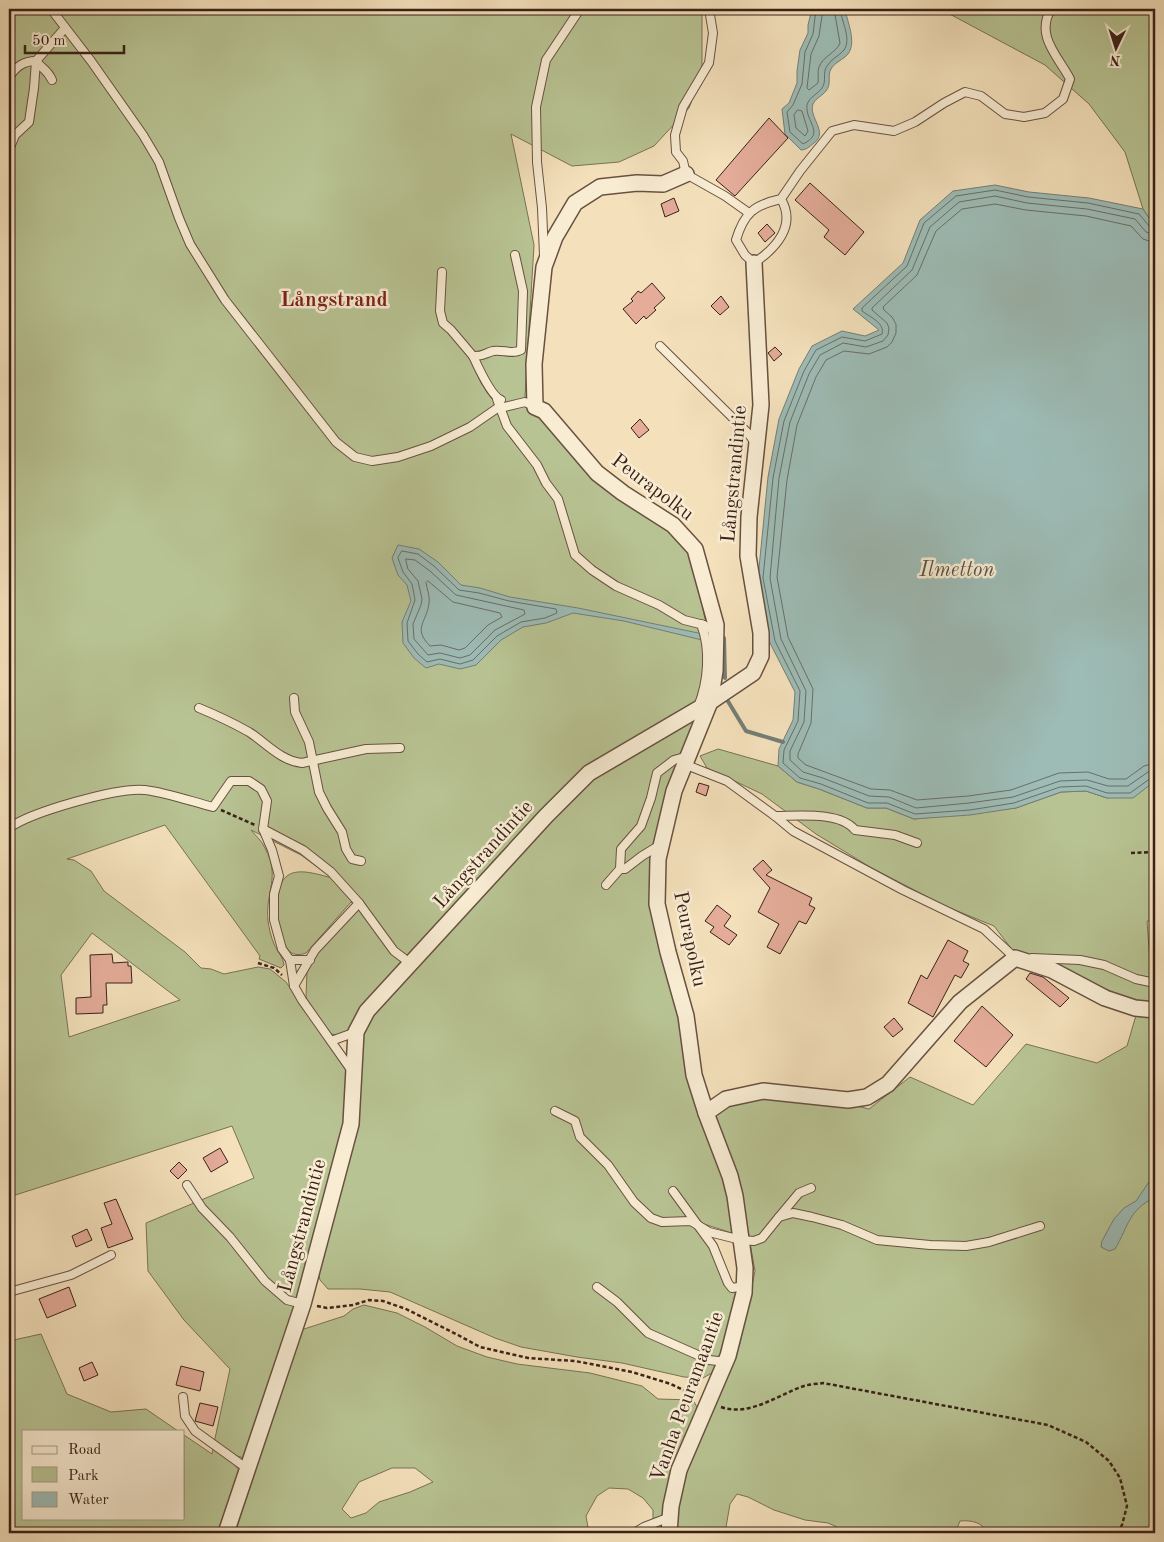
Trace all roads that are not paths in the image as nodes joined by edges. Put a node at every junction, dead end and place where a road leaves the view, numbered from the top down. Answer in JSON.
{"nodes":[{"id":1,"x":51,"y":9,"type":"edge"},
{"id":2,"x":580,"y":9,"type":"edge"},
{"id":3,"x":709,"y":9,"type":"edge"},
{"id":4,"x":1052,"y":9,"type":"edge"},
{"id":5,"x":65,"y":28,"type":"junction"},
{"id":6,"x":36,"y":61,"type":"junction"},
{"id":7,"x":9,"y":77,"type":"edge"},
{"id":8,"x":52,"y":80,"type":"dead end"},
{"id":9,"x":9,"y":150,"type":"edge"},
{"id":10,"x":686,"y":174,"type":"junction"},
{"id":11,"x":781,"y":199,"type":"junction"},
{"id":12,"x":749,"y":213,"type":"junction"},
{"id":13,"x":515,"y":255,"type":"dead end"},
{"id":14,"x":754,"y":263,"type":"junction"},
{"id":15,"x":544,"y":267,"type":"junction"},
{"id":16,"x":442,"y":272,"type":"dead end"},
{"id":17,"x":660,"y":346,"type":"dead end"},
{"id":18,"x":474,"y":356,"type":"junction"},
{"id":19,"x":497,"y":399,"type":"junction"},
{"id":20,"x":516,"y":404,"type":"junction"},
{"id":21,"x":535,"y":407,"type":"junction"},
{"id":22,"x":501,"y":408,"type":"junction"},
{"id":23,"x":757,"y":447,"type":"junction"},
{"id":24,"x":701,"y":624,"type":"junction"},
{"id":25,"x":716,"y":632,"type":"junction"},
{"id":26,"x":294,"y":698,"type":"dead end"},
{"id":27,"x":703,"y":706,"type":"junction"},
{"id":28,"x":199,"y":708,"type":"dead end"},
{"id":29,"x":400,"y":748,"type":"dead end"},
{"id":30,"x":312,"y":760,"type":"junction"},
{"id":31,"x":686,"y":760,"type":"junction"},
{"id":32,"x":775,"y":816,"type":"junction"},
{"id":33,"x":9,"y":828,"type":"edge"},
{"id":34,"x":264,"y":829,"type":"junction"},
{"id":35,"x":917,"y":843,"type":"dead end"},
{"id":36,"x":662,"y":844,"type":"junction"},
{"id":37,"x":361,"y":861,"type":"dead end"},
{"id":38,"x":620,"y":869,"type":"junction"},
{"id":39,"x":606,"y":884,"type":"dead end"},
{"id":40,"x":359,"y":903,"type":"junction"},
{"id":41,"x":1015,"y":958,"type":"junction"},
{"id":42,"x":290,"y":960,"type":"junction"},
{"id":43,"x":310,"y":960,"type":"junction"},
{"id":44,"x":410,"y":963,"type":"junction"},
{"id":45,"x":1155,"y":984,"type":"edge"},
{"id":46,"x":294,"y":986,"type":"junction"},
{"id":47,"x":1155,"y":1010,"type":"edge"},
{"id":48,"x":356,"y":1032,"type":"junction"},
{"id":49,"x":331,"y":1041,"type":"junction"},
{"id":50,"x":353,"y":1072,"type":"junction"},
{"id":51,"x":555,"y":1111,"type":"dead end"},
{"id":52,"x":706,"y":1113,"type":"junction"},
{"id":53,"x":187,"y":1185,"type":"dead end"},
{"id":54,"x":811,"y":1188,"type":"dead end"},
{"id":55,"x":673,"y":1191,"type":"dead end"},
{"id":56,"x":779,"y":1217,"type":"junction"},
{"id":57,"x":698,"y":1225,"type":"junction"},
{"id":58,"x":1040,"y":1226,"type":"dead end"},
{"id":59,"x":741,"y":1240,"type":"junction"},
{"id":60,"x":111,"y":1256,"type":"dead end"},
{"id":61,"x":745,"y":1286,"type":"junction"},
{"id":62,"x":598,"y":1288,"type":"dead end"},
{"id":63,"x":9,"y":1292,"type":"edge"},
{"id":64,"x":302,"y":1304,"type":"junction"},
{"id":65,"x":726,"y":1362,"type":"junction"},
{"id":66,"x":183,"y":1396,"type":"dead end"},
{"id":67,"x":249,"y":1470,"type":"junction"},
{"id":68,"x":670,"y":1517,"type":"junction"},
{"id":69,"x":226,"y":1533,"type":"edge"},
{"id":70,"x":634,"y":1533,"type":"edge"},
{"id":71,"x":669,"y":1533,"type":"edge"}],
"edges":[{"from":1,"to":5,"type":"lane"},
{"from":2,"to":15,"type":"lane"},
{"from":3,"to":10,"type":"lane"},
{"from":4,"to":11,"type":"lane"},
{"from":5,"to":6,"type":"lane"},
{"from":5,"to":22,"type":"lane"},
{"from":6,"to":7,"type":"lane"},
{"from":6,"to":8,"type":"lane"},
{"from":6,"to":9,"type":"lane"},
{"from":10,"to":12,"type":"lane"},
{"from":10,"to":15,"type":"street"},
{"from":11,"to":12,"type":"lane"},
{"from":11,"to":14,"type":"lane"},
{"from":12,"to":14,"type":"lane"},
{"from":13,"to":18,"type":"lane"},
{"from":14,"to":23,"type":"street","name":"Långstrandintie"},
{"from":15,"to":21,"type":"street"},
{"from":16,"to":18,"type":"lane"},
{"from":17,"to":23,"type":"lane"},
{"from":18,"to":19,"type":"lane"},
{"from":19,"to":20,"type":"lane"},
{"from":19,"to":22,"type":"lane"},
{"from":20,"to":21,"type":"lane"},
{"from":20,"to":22,"type":"lane"},
{"from":21,"to":25,"type":"street","name":"Peurapolku"},
{"from":22,"to":24,"type":"lane"},
{"from":23,"to":27,"type":"street","name":"Långstrandintie"},
{"from":24,"to":25,"type":"lane"},
{"from":24,"to":27,"type":"lane"},
{"from":25,"to":27,"type":"street","name":"Peurapolku"},
{"from":26,"to":30,"type":"lane"},
{"from":27,"to":31,"type":"street","name":"Peurapolku"},
{"from":27,"to":44,"type":"street","name":"Långstrandintie"},
{"from":28,"to":30,"type":"lane"},
{"from":29,"to":30,"type":"lane"},
{"from":30,"to":37,"type":"lane"},
{"from":31,"to":32,"type":"lane"},
{"from":31,"to":36,"type":"street","name":"Peurapolku"},
{"from":31,"to":38,"type":"lane"},
{"from":32,"to":35,"type":"lane"},
{"from":32,"to":41,"type":"lane"},
{"from":33,"to":34,"type":"lane"},
{"from":34,"to":40,"type":"lane"},
{"from":34,"to":42,"type":"lane"},
{"from":36,"to":38,"type":"lane"},
{"from":36,"to":52,"type":"street","name":"Peurapolku"},
{"from":38,"to":39,"type":"lane"},
{"from":40,"to":43,"type":"lane"},
{"from":40,"to":44,"type":"lane"},
{"from":41,"to":45,"type":"lane"},
{"from":41,"to":47,"type":"street"},
{"from":41,"to":52,"type":"street"},
{"from":42,"to":43,"type":"lane"},
{"from":42,"to":46,"type":"lane"},
{"from":43,"to":46,"type":"lane"},
{"from":44,"to":48,"type":"street","name":"Långstrandintie"},
{"from":46,"to":49,"type":"lane"},
{"from":48,"to":49,"type":"lane"},
{"from":48,"to":50,"type":"street","name":"Långstrandintie"},
{"from":49,"to":50,"type":"lane"},
{"from":50,"to":64,"type":"street","name":"Långstrandintie"},
{"from":51,"to":57,"type":"lane"},
{"from":52,"to":59,"type":"street","name":"Vanha Peuramaantie"},
{"from":53,"to":64,"type":"lane"},
{"from":54,"to":56,"type":"lane"},
{"from":55,"to":57,"type":"lane"},
{"from":56,"to":58,"type":"lane"},
{"from":56,"to":59,"type":"lane"},
{"from":57,"to":59,"type":"lane"},
{"from":57,"to":61,"type":"lane"},
{"from":59,"to":61,"type":"street","name":"Vanha Peuramaantie"},
{"from":60,"to":63,"type":"lane"},
{"from":61,"to":65,"type":"street","name":"Vanha Peuramaantie"},
{"from":62,"to":65,"type":"lane"},
{"from":64,"to":67,"type":"street","name":"Långstrandintie"},
{"from":65,"to":68,"type":"street","name":"Vanha Peuramaantie"},
{"from":66,"to":67,"type":"lane"},
{"from":67,"to":69,"type":"street","name":"Långstrandintie"},
{"from":68,"to":70,"type":"lane"},
{"from":68,"to":71,"type":"street","name":"Vanha Peuramaantie"}]}
